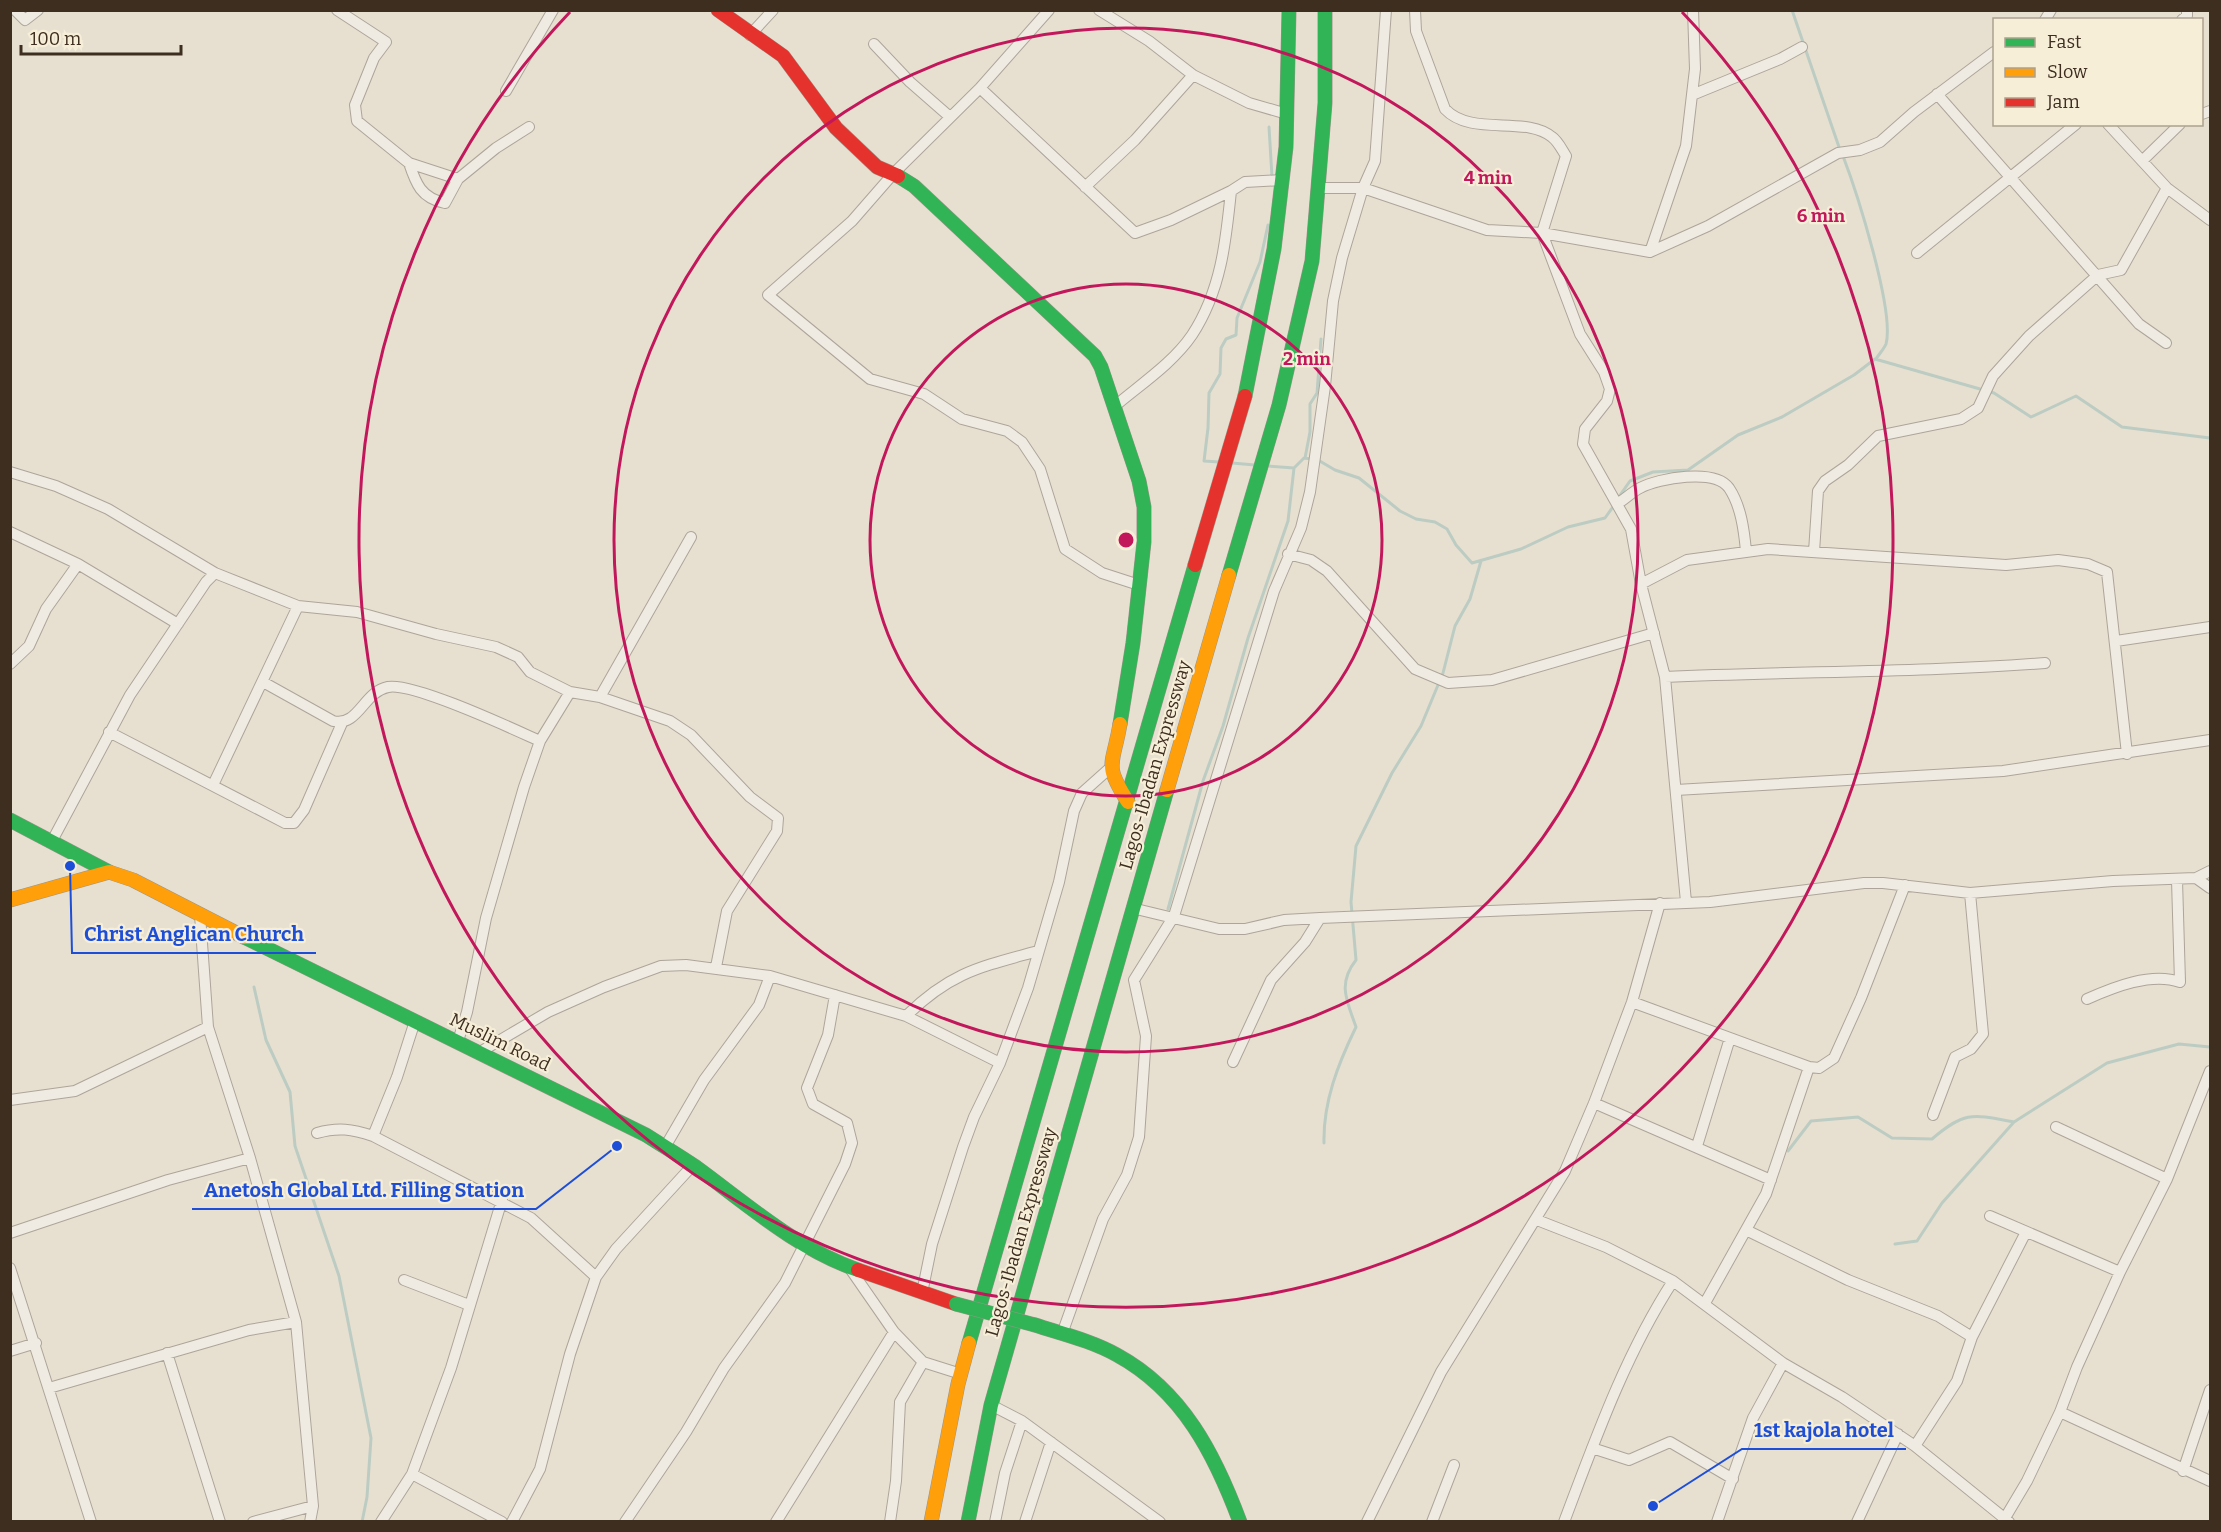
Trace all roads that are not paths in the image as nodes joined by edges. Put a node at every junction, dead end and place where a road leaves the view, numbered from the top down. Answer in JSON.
{"nodes":[{"id":1,"x":15,"y":10,"type":"edge"},
{"id":2,"x":38,"y":10,"type":"edge"},
{"id":3,"x":338,"y":10,"type":"edge"},
{"id":4,"x":553,"y":10,"type":"edge"},
{"id":5,"x":718,"y":10,"type":"edge"},
{"id":6,"x":773,"y":10,"type":"edge"},
{"id":7,"x":1049,"y":10,"type":"edge"},
{"id":8,"x":1099,"y":10,"type":"edge"},
{"id":9,"x":1289,"y":10,"type":"edge"},
{"id":10,"x":1325,"y":10,"type":"edge"},
{"id":11,"x":1386,"y":10,"type":"edge"},
{"id":12,"x":1415,"y":10,"type":"edge"},
{"id":13,"x":1694,"y":10,"type":"edge"},
{"id":14,"x":750,"y":35,"type":"junction"},
{"id":15,"x":874,"y":44,"type":"dead end"},
{"id":16,"x":1802,"y":47,"type":"dead end"},
{"id":17,"x":1993,"y":53,"type":"edge"},
{"id":18,"x":1193,"y":75,"type":"junction"},
{"id":19,"x":980,"y":88,"type":"junction"},
{"id":20,"x":506,"y":91,"type":"dead end"},
{"id":21,"x":1937,"y":94,"type":"junction"},
{"id":22,"x":1692,"y":95,"type":"junction"},
{"id":23,"x":1287,"y":114,"type":"junction"},
{"id":24,"x":950,"y":117,"type":"junction"},
{"id":25,"x":2074,"y":126,"type":"edge"},
{"id":26,"x":2110,"y":126,"type":"edge"},
{"id":27,"x":2178,"y":126,"type":"edge"},
{"id":28,"x":529,"y":127,"type":"dead end"},
{"id":29,"x":2142,"y":161,"type":"junction"},
{"id":30,"x":409,"y":163,"type":"junction"},
{"id":31,"x":893,"y":174,"type":"junction"},
{"id":32,"x":458,"y":179,"type":"junction"},
{"id":33,"x":2011,"y":179,"type":"junction"},
{"id":34,"x":1282,"y":180,"type":"junction"},
{"id":35,"x":1084,"y":186,"type":"junction"},
{"id":36,"x":1320,"y":188,"type":"junction"},
{"id":37,"x":1363,"y":188,"type":"junction"},
{"id":38,"x":2167,"y":188,"type":"junction"},
{"id":39,"x":1231,"y":191,"type":"junction"},
{"id":40,"x":2211,"y":220,"type":"edge"},
{"id":41,"x":1542,"y":233,"type":"junction"},
{"id":42,"x":1650,"y":252,"type":"junction"},
{"id":43,"x":1917,"y":253,"type":"dead end"},
{"id":44,"x":2098,"y":274,"type":"junction"},
{"id":45,"x":2166,"y":343,"type":"dead end"},
{"id":46,"x":1115,"y":406,"type":"junction"},
{"id":47,"x":10,"y":472,"type":"edge"},
{"id":48,"x":1617,"y":504,"type":"junction"},
{"id":49,"x":10,"y":532,"type":"edge"},
{"id":50,"x":691,"y":537,"type":"dead end"},
{"id":51,"x":1746,"y":551,"type":"junction"},
{"id":52,"x":1814,"y":552,"type":"junction"},
{"id":53,"x":1288,"y":554,"type":"junction"},
{"id":54,"x":78,"y":564,"type":"junction"},
{"id":55,"x":215,"y":573,"type":"junction"},
{"id":56,"x":1641,"y":584,"type":"junction"},
{"id":57,"x":1140,"y":585,"type":"junction"},
{"id":58,"x":298,"y":606,"type":"junction"},
{"id":59,"x":178,"y":624,"type":"junction"},
{"id":60,"x":2211,"y":627,"type":"edge"},
{"id":61,"x":1654,"y":633,"type":"junction"},
{"id":62,"x":2116,"y":641,"type":"junction"},
{"id":63,"x":2045,"y":663,"type":"dead end"},
{"id":64,"x":10,"y":664,"type":"edge"},
{"id":65,"x":1665,"y":677,"type":"junction"},
{"id":66,"x":263,"y":682,"type":"junction"},
{"id":67,"x":570,"y":692,"type":"junction"},
{"id":68,"x":600,"y":697,"type":"junction"},
{"id":69,"x":342,"y":723,"type":"junction"},
{"id":70,"x":109,"y":732,"type":"junction"},
{"id":71,"x":2211,"y":740,"type":"edge"},
{"id":72,"x":540,"y":741,"type":"junction"},
{"id":73,"x":2127,"y":754,"type":"junction"},
{"id":74,"x":1110,"y":768,"type":"junction"},
{"id":75,"x":213,"y":785,"type":"junction"},
{"id":76,"x":1676,"y":790,"type":"junction"},
{"id":77,"x":1128,"y":802,"type":"junction"},
{"id":78,"x":10,"y":820,"type":"edge"},
{"id":79,"x":52,"y":841,"type":"junction"},
{"id":80,"x":2211,"y":870,"type":"edge"},
{"id":81,"x":109,"y":872,"type":"junction"},
{"id":82,"x":2196,"y":878,"type":"junction"},
{"id":83,"x":2177,"y":880,"type":"junction"},
{"id":84,"x":1905,"y":885,"type":"junction"},
{"id":85,"x":2211,"y":888,"type":"edge"},
{"id":86,"x":1970,"y":893,"type":"junction"},
{"id":87,"x":10,"y":900,"type":"edge"},
{"id":88,"x":1686,"y":902,"type":"junction"},
{"id":89,"x":1660,"y":903,"type":"junction"},
{"id":90,"x":1132,"y":908,"type":"junction"},
{"id":91,"x":200,"y":915,"type":"junction"},
{"id":92,"x":1174,"y":916,"type":"junction"},
{"id":93,"x":1320,"y":918,"type":"junction"},
{"id":94,"x":1038,"y":951,"type":"junction"},
{"id":95,"x":716,"y":967,"type":"junction"},
{"id":96,"x":770,"y":976,"type":"junction"},
{"id":97,"x":835,"y":995,"type":"junction"},
{"id":98,"x":2087,"y":999,"type":"dead end"},
{"id":99,"x":1632,"y":1002,"type":"junction"},
{"id":100,"x":906,"y":1016,"type":"junction"},
{"id":101,"x":414,"y":1021,"type":"junction"},
{"id":102,"x":208,"y":1027,"type":"junction"},
{"id":103,"x":1730,"y":1038,"type":"junction"},
{"id":104,"x":458,"y":1041,"type":"junction"},
{"id":105,"x":480,"y":1052,"type":"junction"},
{"id":106,"x":1233,"y":1062,"type":"dead end"},
{"id":107,"x":1000,"y":1063,"type":"junction"},
{"id":108,"x":1809,"y":1067,"type":"junction"},
{"id":109,"x":2211,"y":1071,"type":"edge"},
{"id":110,"x":10,"y":1100,"type":"edge"},
{"id":111,"x":1594,"y":1103,"type":"junction"},
{"id":112,"x":1933,"y":1115,"type":"dead end"},
{"id":113,"x":2056,"y":1127,"type":"dead end"},
{"id":114,"x":317,"y":1133,"type":"dead end"},
{"id":115,"x":373,"y":1136,"type":"junction"},
{"id":116,"x":1697,"y":1146,"type":"junction"},
{"id":117,"x":665,"y":1147,"type":"junction"},
{"id":118,"x":250,"y":1158,"type":"junction"},
{"id":119,"x":693,"y":1165,"type":"junction"},
{"id":120,"x":2167,"y":1179,"type":"junction"},
{"id":121,"x":1771,"y":1180,"type":"junction"},
{"id":122,"x":502,"y":1200,"type":"junction"},
{"id":123,"x":1990,"y":1216,"type":"dead end"},
{"id":124,"x":1537,"y":1221,"type":"junction"},
{"id":125,"x":1746,"y":1230,"type":"junction"},
{"id":126,"x":2026,"y":1232,"type":"junction"},
{"id":127,"x":10,"y":1233,"type":"edge"},
{"id":128,"x":805,"y":1246,"type":"junction"},
{"id":129,"x":10,"y":1268,"type":"edge"},
{"id":130,"x":851,"y":1270,"type":"junction"},
{"id":131,"x":2120,"y":1272,"type":"junction"},
{"id":132,"x":596,"y":1277,"type":"junction"},
{"id":133,"x":404,"y":1280,"type":"dead end"},
{"id":134,"x":1673,"y":1281,"type":"junction"},
{"id":135,"x":922,"y":1293,"type":"junction"},
{"id":136,"x":1705,"y":1303,"type":"junction"},
{"id":137,"x":469,"y":1305,"type":"junction"},
{"id":138,"x":296,"y":1322,"type":"junction"},
{"id":139,"x":894,"y":1332,"type":"junction"},
{"id":140,"x":1062,"y":1334,"type":"junction"},
{"id":141,"x":1972,"y":1337,"type":"junction"},
{"id":142,"x":36,"y":1343,"type":"junction"},
{"id":143,"x":10,"y":1351,"type":"edge"},
{"id":144,"x":167,"y":1353,"type":"junction"},
{"id":145,"x":923,"y":1362,"type":"junction"},
{"id":146,"x":1783,"y":1363,"type":"junction"},
{"id":147,"x":961,"y":1374,"type":"junction"},
{"id":148,"x":50,"y":1388,"type":"junction"},
{"id":149,"x":2211,"y":1390,"type":"edge"},
{"id":150,"x":991,"y":1405,"type":"junction"},
{"id":151,"x":2060,"y":1412,"type":"junction"},
{"id":152,"x":1022,"y":1421,"type":"junction"},
{"id":153,"x":1898,"y":1434,"type":"junction"},
{"id":154,"x":1051,"y":1442,"type":"junction"},
{"id":155,"x":1915,"y":1446,"type":"junction"},
{"id":156,"x":1592,"y":1448,"type":"junction"},
{"id":157,"x":1454,"y":1465,"type":"dead end"},
{"id":158,"x":2183,"y":1471,"type":"junction"},
{"id":159,"x":412,"y":1474,"type":"junction"},
{"id":160,"x":1733,"y":1479,"type":"junction"},
{"id":161,"x":2211,"y":1481,"type":"edge"},
{"id":162,"x":313,"y":1506,"type":"junction"},
{"id":163,"x":2007,"y":1520,"type":"edge"},
{"id":164,"x":91,"y":1521,"type":"edge"},
{"id":165,"x":220,"y":1521,"type":"edge"},
{"id":166,"x":253,"y":1521,"type":"edge"},
{"id":167,"x":310,"y":1521,"type":"edge"},
{"id":168,"x":381,"y":1521,"type":"edge"},
{"id":169,"x":502,"y":1521,"type":"edge"},
{"id":170,"x":512,"y":1521,"type":"edge"},
{"id":171,"x":625,"y":1521,"type":"edge"},
{"id":172,"x":776,"y":1521,"type":"edge"},
{"id":173,"x":890,"y":1521,"type":"edge"},
{"id":174,"x":931,"y":1521,"type":"edge"},
{"id":175,"x":968,"y":1521,"type":"edge"},
{"id":176,"x":996,"y":1521,"type":"edge"},
{"id":177,"x":1025,"y":1521,"type":"edge"},
{"id":178,"x":1160,"y":1521,"type":"edge"},
{"id":179,"x":1240,"y":1521,"type":"edge"},
{"id":180,"x":1367,"y":1521,"type":"edge"},
{"id":181,"x":1432,"y":1521,"type":"edge"},
{"id":182,"x":1564,"y":1521,"type":"edge"},
{"id":183,"x":1717,"y":1521,"type":"edge"},
{"id":184,"x":1857,"y":1521,"type":"edge"}],
"edges":[{"from":1,"to":2,"type":"street"},
{"from":3,"to":30,"type":"street"},
{"from":4,"to":20,"type":"street"},
{"from":5,"to":14,"type":"main road"},
{"from":6,"to":14,"type":"street"},
{"from":7,"to":19,"type":"street"},
{"from":8,"to":18,"type":"street"},
{"from":9,"to":23,"type":"main road","name":"Lagos-Ibadan Expressway"},
{"from":10,"to":36,"type":"main road","name":"Lagos-Ibadan Expressway"},
{"from":11,"to":37,"type":"street"},
{"from":12,"to":41,"type":"street"},
{"from":13,"to":22,"type":"street"},
{"from":14,"to":31,"type":"main road"},
{"from":15,"to":24,"type":"street"},
{"from":16,"to":22,"type":"street"},
{"from":17,"to":21,"type":"street"},
{"from":18,"to":23,"type":"street"},
{"from":18,"to":35,"type":"street"},
{"from":19,"to":24,"type":"street"},
{"from":19,"to":35,"type":"street"},
{"from":21,"to":33,"type":"street"},
{"from":21,"to":42,"type":"street"},
{"from":22,"to":42,"type":"street"},
{"from":23,"to":34,"type":"main road","name":"Lagos-Ibadan Expressway"},
{"from":24,"to":31,"type":"street"},
{"from":25,"to":33,"type":"street"},
{"from":26,"to":29,"type":"street"},
{"from":27,"to":29,"type":"street"},
{"from":28,"to":32,"type":"street"},
{"from":29,"to":38,"type":"street"},
{"from":30,"to":32,"type":"street"},
{"from":30,"to":32,"type":"street"},
{"from":31,"to":46,"type":"main road"},
{"from":31,"to":57,"type":"street"},
{"from":33,"to":43,"type":"street"},
{"from":33,"to":44,"type":"street"},
{"from":34,"to":39,"type":"street"},
{"from":34,"to":77,"type":"main road","name":"Lagos-Ibadan Expressway"},
{"from":35,"to":39,"type":"street"},
{"from":36,"to":37,"type":"street"},
{"from":36,"to":90,"type":"main road","name":"Lagos-Ibadan Expressway"},
{"from":37,"to":41,"type":"street"},
{"from":37,"to":53,"type":"street"},
{"from":38,"to":40,"type":"street"},
{"from":38,"to":44,"type":"street"},
{"from":39,"to":46,"type":"street"},
{"from":41,"to":42,"type":"street"},
{"from":41,"to":48,"type":"street"},
{"from":44,"to":45,"type":"street"},
{"from":44,"to":52,"type":"street"},
{"from":46,"to":57,"type":"main road"},
{"from":47,"to":55,"type":"street"},
{"from":48,"to":51,"type":"street"},
{"from":48,"to":56,"type":"street"},
{"from":49,"to":54,"type":"street"},
{"from":50,"to":68,"type":"street"},
{"from":51,"to":52,"type":"street"},
{"from":51,"to":56,"type":"street"},
{"from":52,"to":62,"type":"street"},
{"from":53,"to":61,"type":"street"},
{"from":53,"to":92,"type":"street"},
{"from":54,"to":59,"type":"street"},
{"from":54,"to":64,"type":"street"},
{"from":55,"to":58,"type":"street"},
{"from":55,"to":59,"type":"street"},
{"from":56,"to":61,"type":"street"},
{"from":57,"to":74,"type":"main road"},
{"from":58,"to":66,"type":"street"},
{"from":58,"to":67,"type":"street"},
{"from":59,"to":70,"type":"street"},
{"from":60,"to":62,"type":"street"},
{"from":61,"to":65,"type":"street"},
{"from":62,"to":73,"type":"street"},
{"from":63,"to":65,"type":"street"},
{"from":65,"to":76,"type":"street"},
{"from":66,"to":69,"type":"street"},
{"from":66,"to":75,"type":"street"},
{"from":67,"to":68,"type":"street"},
{"from":67,"to":72,"type":"street"},
{"from":68,"to":95,"type":"street"},
{"from":69,"to":72,"type":"street"},
{"from":69,"to":75,"type":"street"},
{"from":70,"to":75,"type":"street"},
{"from":70,"to":79,"type":"street"},
{"from":71,"to":73,"type":"street"},
{"from":72,"to":104,"type":"street"},
{"from":73,"to":76,"type":"street"},
{"from":74,"to":77,"type":"main road"},
{"from":74,"to":94,"type":"street"},
{"from":76,"to":88,"type":"street"},
{"from":77,"to":147,"type":"main road","name":"Lagos-Ibadan Expressway"},
{"from":78,"to":79,"type":"main road","name":"Muslim Road"},
{"from":79,"to":81,"type":"main road","name":"Muslim Road"},
{"from":80,"to":82,"type":"street"},
{"from":81,"to":87,"type":"main road"},
{"from":81,"to":91,"type":"main road","name":"Muslim Road"},
{"from":82,"to":83,"type":"street"},
{"from":82,"to":85,"type":"street"},
{"from":83,"to":86,"type":"street"},
{"from":83,"to":98,"type":"street"},
{"from":84,"to":86,"type":"street"},
{"from":84,"to":88,"type":"street"},
{"from":84,"to":108,"type":"street"},
{"from":86,"to":112,"type":"street"},
{"from":88,"to":89,"type":"street"},
{"from":89,"to":93,"type":"street"},
{"from":89,"to":99,"type":"street"},
{"from":90,"to":92,"type":"street"},
{"from":90,"to":150,"type":"main road","name":"Lagos-Ibadan Expressway"},
{"from":91,"to":101,"type":"main road","name":"Muslim Road"},
{"from":91,"to":102,"type":"street"},
{"from":92,"to":93,"type":"street"},
{"from":92,"to":140,"type":"street"},
{"from":93,"to":106,"type":"street"},
{"from":94,"to":100,"type":"street"},
{"from":94,"to":107,"type":"street"},
{"from":95,"to":96,"type":"street"},
{"from":95,"to":105,"type":"street"},
{"from":96,"to":97,"type":"street"},
{"from":96,"to":117,"type":"street"},
{"from":97,"to":100,"type":"street"},
{"from":97,"to":128,"type":"street"},
{"from":99,"to":103,"type":"street"},
{"from":99,"to":111,"type":"street"},
{"from":100,"to":107,"type":"street"},
{"from":101,"to":104,"type":"main road","name":"Muslim Road"},
{"from":101,"to":115,"type":"street"},
{"from":102,"to":110,"type":"street"},
{"from":102,"to":118,"type":"street"},
{"from":103,"to":108,"type":"street"},
{"from":103,"to":116,"type":"street"},
{"from":104,"to":105,"type":"main road","name":"Muslim Road"},
{"from":105,"to":117,"type":"main road","name":"Muslim Road"},
{"from":107,"to":135,"type":"street"},
{"from":108,"to":121,"type":"street"},
{"from":109,"to":120,"type":"street"},
{"from":111,"to":116,"type":"street"},
{"from":111,"to":124,"type":"street"},
{"from":113,"to":120,"type":"street"},
{"from":114,"to":115,"type":"street"},
{"from":115,"to":122,"type":"street"},
{"from":116,"to":121,"type":"street"},
{"from":117,"to":119,"type":"main road","name":"Muslim Road"},
{"from":118,"to":127,"type":"street"},
{"from":118,"to":138,"type":"street"},
{"from":119,"to":128,"type":"main road","name":"Muslim Road"},
{"from":119,"to":132,"type":"street"},
{"from":120,"to":131,"type":"street"},
{"from":121,"to":125,"type":"street"},
{"from":122,"to":132,"type":"street"},
{"from":122,"to":137,"type":"street"},
{"from":123,"to":126,"type":"street"},
{"from":124,"to":134,"type":"street"},
{"from":124,"to":180,"type":"street"},
{"from":125,"to":136,"type":"street"},
{"from":125,"to":141,"type":"street"},
{"from":126,"to":131,"type":"street"},
{"from":126,"to":141,"type":"street"},
{"from":128,"to":130,"type":"main road","name":"Muslim Road"},
{"from":128,"to":171,"type":"street"},
{"from":129,"to":142,"type":"street"},
{"from":130,"to":135,"type":"main road","name":"Muslim Road"},
{"from":130,"to":139,"type":"street"},
{"from":131,"to":151,"type":"street"},
{"from":132,"to":170,"type":"street"},
{"from":133,"to":137,"type":"street"},
{"from":134,"to":136,"type":"street"},
{"from":134,"to":156,"type":"street"},
{"from":135,"to":140,"type":"main road","name":"Muslim Road","bridge":true},
{"from":136,"to":146,"type":"street"},
{"from":137,"to":159,"type":"street"},
{"from":138,"to":144,"type":"street"},
{"from":138,"to":162,"type":"street"},
{"from":139,"to":145,"type":"street"},
{"from":139,"to":172,"type":"street"},
{"from":140,"to":179,"type":"main road","name":"Muslim Road"},
{"from":141,"to":155,"type":"street"},
{"from":142,"to":143,"type":"street"},
{"from":142,"to":148,"type":"street"},
{"from":144,"to":148,"type":"street"},
{"from":144,"to":165,"type":"street"},
{"from":145,"to":147,"type":"street"},
{"from":145,"to":173,"type":"street"},
{"from":146,"to":153,"type":"street"},
{"from":146,"to":160,"type":"street"},
{"from":147,"to":174,"type":"main road","name":"Lagos-Ibadan Expressway"},
{"from":148,"to":164,"type":"street"},
{"from":149,"to":158,"type":"street"},
{"from":150,"to":152,"type":"street"},
{"from":150,"to":175,"type":"main road","name":"Lagos-Ibadan Expressway"},
{"from":151,"to":158,"type":"street"},
{"from":151,"to":163,"type":"street"},
{"from":152,"to":154,"type":"street"},
{"from":152,"to":176,"type":"street"},
{"from":153,"to":155,"type":"street"},
{"from":153,"to":184,"type":"street"},
{"from":154,"to":177,"type":"street"},
{"from":154,"to":178,"type":"street"},
{"from":155,"to":163,"type":"street"},
{"from":156,"to":160,"type":"street"},
{"from":156,"to":182,"type":"street"},
{"from":157,"to":181,"type":"street"},
{"from":158,"to":161,"type":"street"},
{"from":159,"to":168,"type":"street"},
{"from":159,"to":169,"type":"street"},
{"from":160,"to":183,"type":"street"},
{"from":162,"to":166,"type":"street"},
{"from":162,"to":167,"type":"street"}]}
